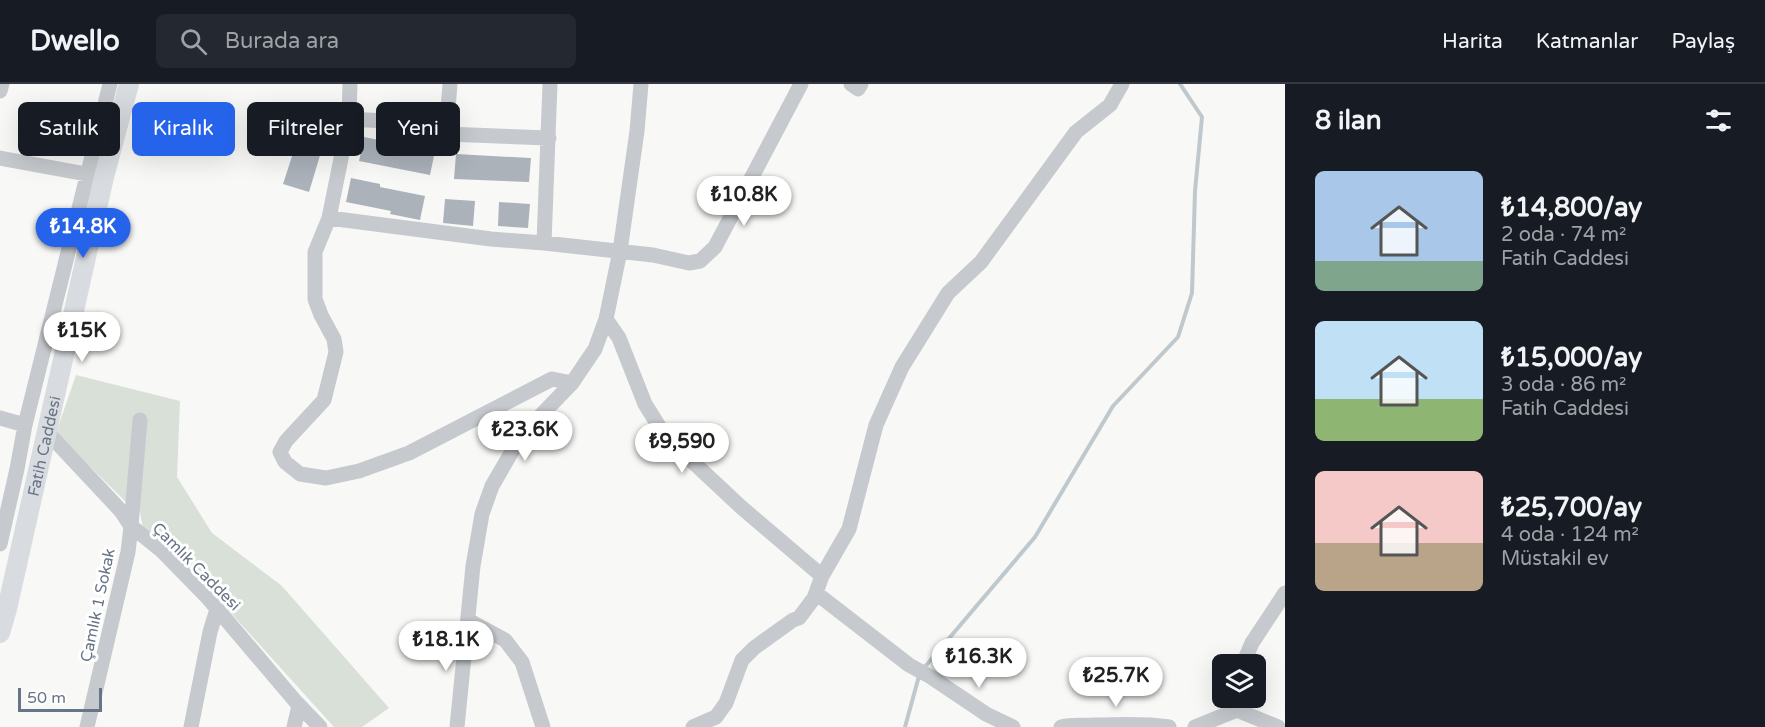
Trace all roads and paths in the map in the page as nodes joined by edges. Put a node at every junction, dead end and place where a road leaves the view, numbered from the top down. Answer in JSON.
{"nodes":[{"id":1,"x":2,"y":84,"type":"edge"},
{"id":2,"x":110,"y":84,"type":"edge"},
{"id":3,"x":129,"y":84,"type":"edge"},
{"id":4,"x":350,"y":84,"type":"edge"},
{"id":5,"x":450,"y":84,"type":"edge"},
{"id":6,"x":550,"y":84,"type":"edge"},
{"id":7,"x":641,"y":84,"type":"edge"},
{"id":8,"x":801,"y":84,"type":"edge"},
{"id":9,"x":851,"y":84,"type":"edge"},
{"id":10,"x":861,"y":84,"type":"edge"},
{"id":11,"x":1122,"y":84,"type":"edge"},
{"id":12,"x":0,"y":91,"type":"edge"},
{"id":13,"x":349,"y":102,"type":"edge"},
{"id":14,"x":449,"y":102,"type":"edge"},
{"id":15,"x":460,"y":135,"type":"edge"},
{"id":16,"x":549,"y":138,"type":"junction"},
{"id":17,"x":342,"y":156,"type":"edge"},
{"id":18,"x":0,"y":158,"type":"edge"},
{"id":19,"x":96,"y":175,"type":"junction"},
{"id":20,"x":329,"y":218,"type":"junction"},
{"id":21,"x":544,"y":243,"type":"junction"},
{"id":22,"x":620,"y":251,"type":"junction"},
{"id":23,"x":606,"y":319,"type":"junction"},
{"id":24,"x":572,"y":383,"type":"junction"},
{"id":25,"x":0,"y":418,"type":"edge"},
{"id":26,"x":140,"y":420,"type":"dead end"},
{"id":27,"x":25,"y":425,"type":"junction"},
{"id":28,"x":47,"y":432,"type":"junction"},
{"id":29,"x":131,"y":526,"type":"junction"},
{"id":30,"x":1,"y":539,"type":"edge"},
{"id":31,"x":822,"y":576,"type":"junction"},
{"id":32,"x":816,"y":593,"type":"junction"},
{"id":33,"x":1285,"y":593,"type":"edge"},
{"id":34,"x":217,"y":609,"type":"junction"},
{"id":35,"x":468,"y":620,"type":"junction"},
{"id":36,"x":0,"y":633,"type":"edge"},
{"id":37,"x":1247,"y":654,"type":"edge"},
{"id":38,"x":299,"y":706,"type":"junction"},
{"id":39,"x":1230,"y":708,"type":"edge"},
{"id":40,"x":1244,"y":708,"type":"edge"},
{"id":41,"x":87,"y":727,"type":"edge"},
{"id":42,"x":191,"y":727,"type":"edge"},
{"id":43,"x":294,"y":727,"type":"edge"},
{"id":44,"x":320,"y":727,"type":"edge"},
{"id":45,"x":457,"y":727,"type":"edge"},
{"id":46,"x":543,"y":727,"type":"edge"},
{"id":47,"x":693,"y":727,"type":"edge"},
{"id":48,"x":1013,"y":727,"type":"edge"},
{"id":49,"x":1062,"y":727,"type":"edge"},
{"id":50,"x":1169,"y":727,"type":"edge"},
{"id":51,"x":1195,"y":727,"type":"edge"},
{"id":52,"x":1278,"y":727,"type":"edge"}],
"edges":[{"from":1,"to":12,"type":"street"},
{"from":2,"to":19,"type":"street"},
{"from":3,"to":19,"type":"main road","name":"Fatih Caddesi"},
{"from":4,"to":13,"type":"street"},
{"from":5,"to":14,"type":"street"},
{"from":6,"to":16,"type":"street"},
{"from":7,"to":22,"type":"street"},
{"from":8,"to":22,"type":"street"},
{"from":9,"to":10,"type":"street"},
{"from":11,"to":31,"type":"street"},
{"from":15,"to":16,"type":"street"},
{"from":16,"to":21,"type":"street"},
{"from":17,"to":20,"type":"street"},
{"from":18,"to":19,"type":"street"},
{"from":19,"to":27,"type":"street"},
{"from":19,"to":28,"type":"main road","name":"Fatih Caddesi"},
{"from":20,"to":21,"type":"street"},
{"from":20,"to":24,"type":"street"},
{"from":21,"to":22,"type":"street"},
{"from":22,"to":23,"type":"street"},
{"from":23,"to":24,"type":"street"},
{"from":23,"to":31,"type":"street"},
{"from":24,"to":35,"type":"street"},
{"from":25,"to":27,"type":"street"},
{"from":26,"to":29,"type":"street","name":"Çamlık 1 Sokak"},
{"from":27,"to":30,"type":"street"},
{"from":28,"to":29,"type":"street","name":"Çamlık Caddesi"},
{"from":28,"to":36,"type":"main road","name":"Fatih Caddesi"},
{"from":29,"to":34,"type":"street","name":"Çamlık Caddesi"},
{"from":29,"to":41,"type":"street","name":"Çamlık 1 Sokak"},
{"from":31,"to":32,"type":"street"},
{"from":32,"to":47,"type":"street"},
{"from":32,"to":48,"type":"street"},
{"from":33,"to":37,"type":"street"},
{"from":34,"to":38,"type":"street","name":"Çamlık Caddesi"},
{"from":34,"to":42,"type":"street"},
{"from":35,"to":45,"type":"street"},
{"from":35,"to":46,"type":"street"},
{"from":38,"to":43,"type":"street"},
{"from":38,"to":44,"type":"street","name":"Çamlık Caddesi"},
{"from":39,"to":51,"type":"street"},
{"from":40,"to":52,"type":"street"},
{"from":49,"to":50,"type":"street"}]}
